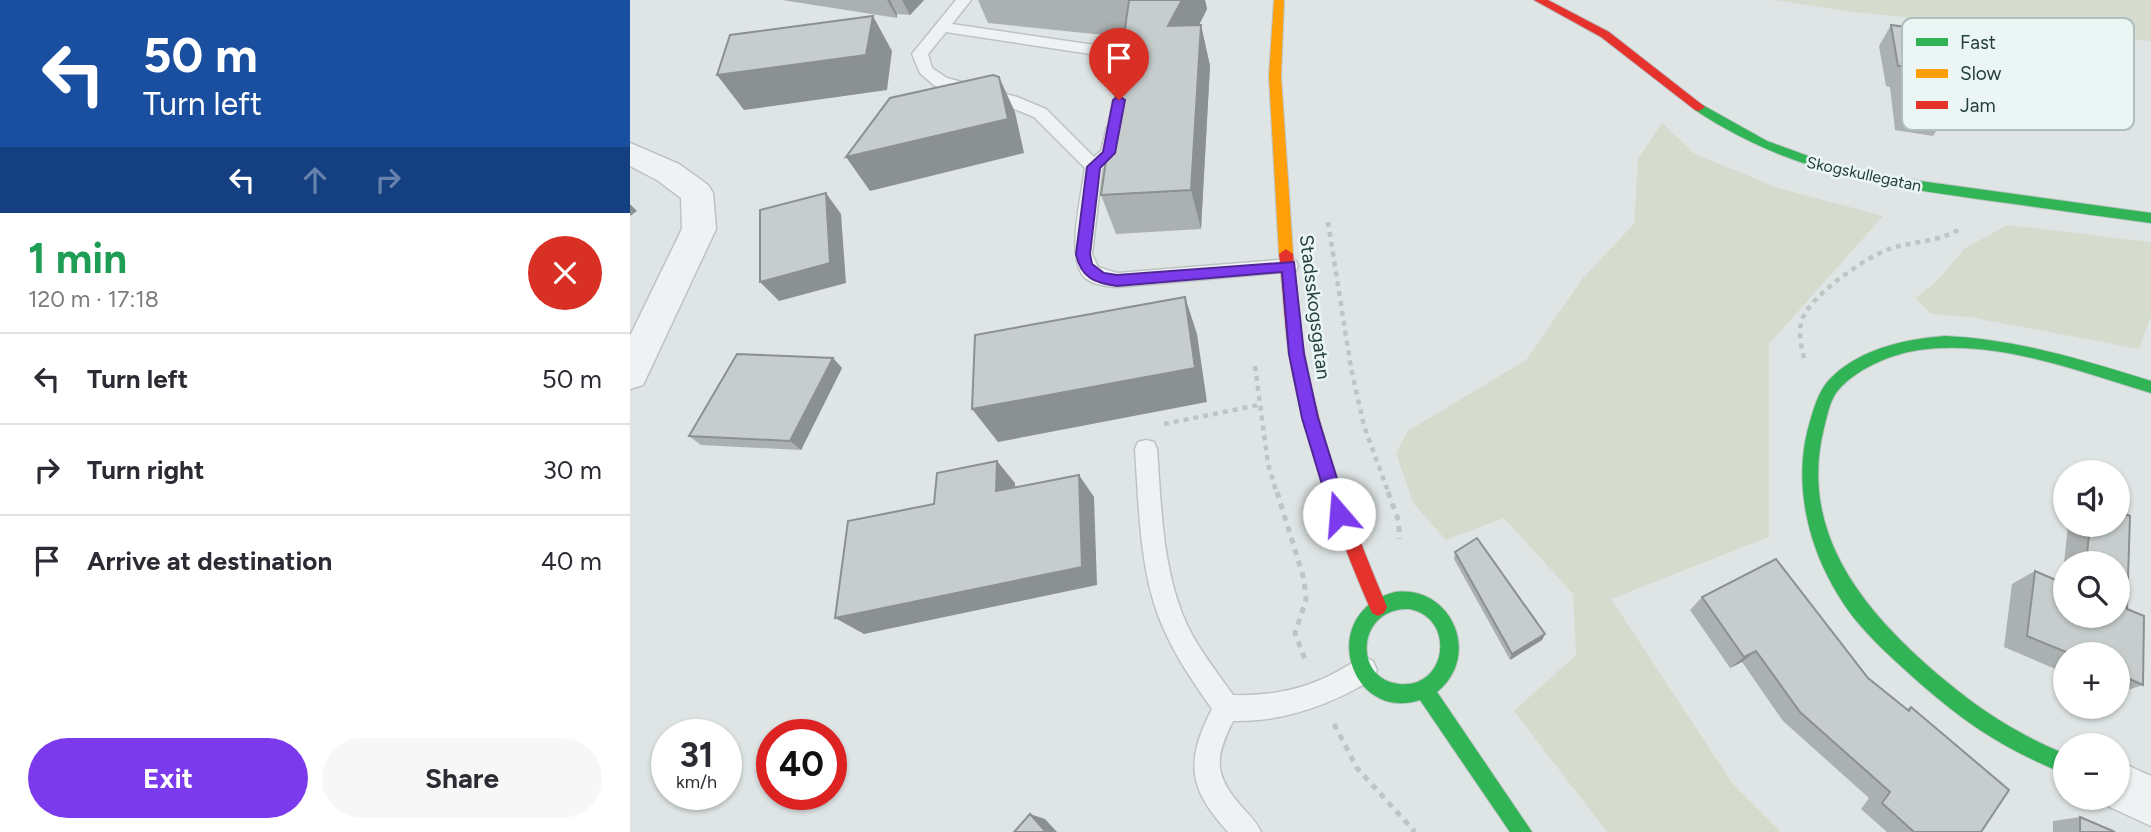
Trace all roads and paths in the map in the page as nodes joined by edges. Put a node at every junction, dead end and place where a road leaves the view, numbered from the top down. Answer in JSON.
{"nodes":[{"id":1,"x":964,"y":0,"type":"edge"},
{"id":2,"x":1279,"y":0,"type":"edge"},
{"id":3,"x":1539,"y":0,"type":"edge"},
{"id":4,"x":940,"y":27,"type":"junction"},
{"id":5,"x":630,"y":153,"type":"edge"},
{"id":6,"x":1094,"y":167,"type":"junction"},
{"id":7,"x":1327,"y":217,"type":"dead end"},
{"id":8,"x":2151,"y":218,"type":"edge"},
{"id":9,"x":1963,"y":220,"type":"dead end"},
{"id":10,"x":1289,"y":266,"type":"junction"},
{"id":11,"x":630,"y":374,"type":"edge"},
{"id":12,"x":1833,"y":386,"type":"junction"},
{"id":13,"x":2151,"y":387,"type":"edge"},
{"id":14,"x":1259,"y":405,"type":"dead end"},
{"id":15,"x":1149,"y":438,"type":"joint"},
{"id":16,"x":1394,"y":547,"type":"dead end"},
{"id":17,"x":1378,"y":607,"type":"junction"},
{"id":18,"x":1364,"y":670,"type":"junction"},
{"id":19,"x":1424,"y":689,"type":"junction"},
{"id":20,"x":1226,"y":708,"type":"junction"},
{"id":21,"x":1338,"y":734,"type":"dead end"},
{"id":22,"x":2053,"y":759,"type":"edge"},
{"id":23,"x":2130,"y":791,"type":"edge"},
{"id":24,"x":2151,"y":801,"type":"edge"},
{"id":25,"x":1247,"y":832,"type":"edge"},
{"id":26,"x":1415,"y":832,"type":"edge"},
{"id":27,"x":1522,"y":832,"type":"edge"}],
"edges":[{"from":1,"to":4,"type":"lane"},
{"from":2,"to":10,"type":"street","name":"Stadsskogsgatan"},
{"from":3,"to":8,"type":"street","name":"Skogskullegatan"},
{"from":4,"to":6,"type":"lane"},
{"from":4,"to":6,"type":"lane"},
{"from":5,"to":11,"type":"street"},
{"from":6,"to":10,"type":"lane"},
{"from":7,"to":16,"type":"path"},
{"from":9,"to":12,"type":"path"},
{"from":10,"to":17,"type":"street","name":"Stadsskogsgatan"},
{"from":12,"to":13,"type":"street"},
{"from":12,"to":22,"type":"street"},
{"from":14,"to":15,"type":"path"},
{"from":15,"to":20,"type":"lane"},
{"from":17,"to":18,"type":"street"},
{"from":17,"to":19,"type":"street"},
{"from":18,"to":19,"type":"street"},
{"from":18,"to":20,"type":"lane"},
{"from":19,"to":27,"type":"street"},
{"from":20,"to":25,"type":"lane"},
{"from":21,"to":26,"type":"path"},
{"from":23,"to":24,"type":"street"}]}
